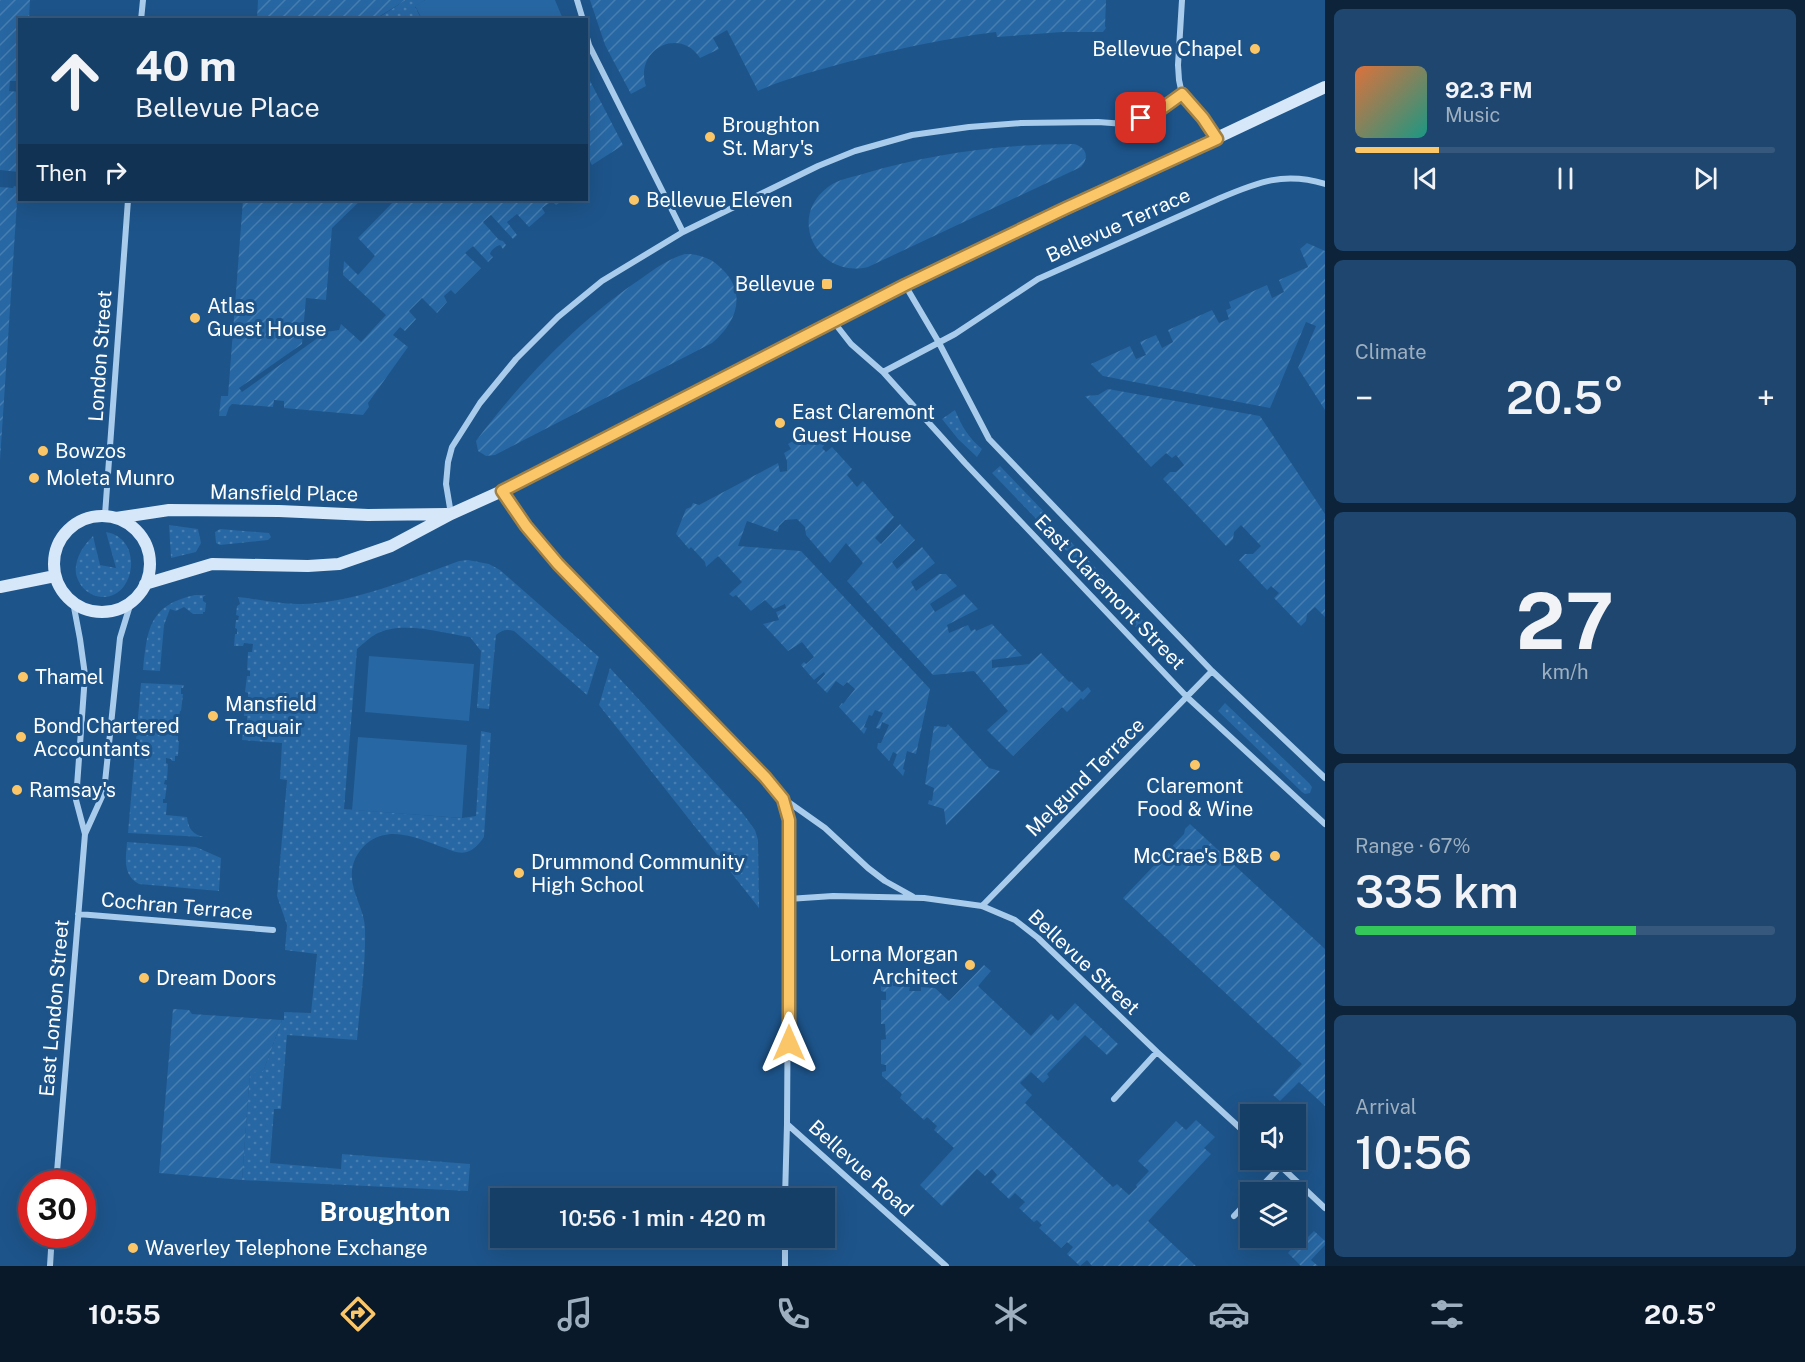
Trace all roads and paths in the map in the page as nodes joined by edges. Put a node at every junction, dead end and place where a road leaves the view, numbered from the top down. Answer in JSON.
{"nodes":[{"id":1,"x":143,"y":0,"type":"edge"},
{"id":2,"x":578,"y":0,"type":"edge"},
{"id":3,"x":1182,"y":0,"type":"edge"},
{"id":4,"x":141,"y":18,"type":"edge"},
{"id":5,"x":582,"y":18,"type":"edge"},
{"id":6,"x":588,"y":41,"type":"edge"},
{"id":7,"x":1325,"y":87,"type":"edge"},
{"id":8,"x":1182,"y":94,"type":"junction"},
{"id":9,"x":1217,"y":139,"type":"junction"},
{"id":10,"x":1325,"y":184,"type":"edge"},
{"id":11,"x":128,"y":201,"type":"edge"},
{"id":12,"x":683,"y":232,"type":"junction"},
{"id":13,"x":905,"y":285,"type":"junction"},
{"id":14,"x":833,"y":321,"type":"junction"},
{"id":15,"x":939,"y":341,"type":"junction"},
{"id":16,"x":883,"y":372,"type":"junction"},
{"id":17,"x":502,"y":491,"type":"junction"},
{"id":18,"x":451,"y":514,"type":"junction"},
{"id":19,"x":111,"y":517,"type":"junction"},
{"id":20,"x":55,"y":576,"type":"junction"},
{"id":21,"x":145,"y":584,"type":"junction"},
{"id":22,"x":0,"y":587,"type":"edge"},
{"id":23,"x":73,"y":602,"type":"junction"},
{"id":24,"x":131,"y":602,"type":"junction"},
{"id":25,"x":1212,"y":671,"type":"junction"},
{"id":26,"x":1187,"y":697,"type":"junction"},
{"id":27,"x":1325,"y":778,"type":"edge"},
{"id":28,"x":783,"y":799,"type":"junction"},
{"id":29,"x":1325,"y":824,"type":"edge"},
{"id":30,"x":85,"y":834,"type":"junction"},
{"id":31,"x":915,"y":898,"type":"junction"},
{"id":32,"x":788,"y":900,"type":"junction"},
{"id":33,"x":982,"y":906,"type":"junction"},
{"id":34,"x":78,"y":914,"type":"junction"},
{"id":35,"x":273,"y":930,"type":"dead end"},
{"id":36,"x":1157,"y":1052,"type":"junction"},
{"id":37,"x":1114,"y":1099,"type":"dead end"},
{"id":38,"x":787,"y":1124,"type":"junction"},
{"id":39,"x":1240,"y":1128,"type":"edge"},
{"id":40,"x":57,"y":1170,"type":"edge"},
{"id":41,"x":1277,"y":1170,"type":"edge"},
{"id":42,"x":1285,"y":1170,"type":"edge"},
{"id":43,"x":1266,"y":1182,"type":"edge"},
{"id":44,"x":785,"y":1188,"type":"edge"},
{"id":45,"x":1325,"y":1208,"type":"edge"},
{"id":46,"x":1240,"y":1210,"type":"edge"},
{"id":47,"x":1234,"y":1216,"type":"dead end"},
{"id":48,"x":51,"y":1248,"type":"edge"},
{"id":49,"x":785,"y":1248,"type":"edge"},
{"id":50,"x":50,"y":1266,"type":"edge"},
{"id":51,"x":785,"y":1266,"type":"edge"},
{"id":52,"x":946,"y":1266,"type":"edge"}],
"edges":[{"from":1,"to":4,"type":"street"},
{"from":2,"to":5,"type":"street"},
{"from":3,"to":8,"type":"street"},
{"from":6,"to":12,"type":"street"},
{"from":7,"to":9,"type":"main road"},
{"from":8,"to":9,"type":"street"},
{"from":8,"to":12,"type":"street"},
{"from":9,"to":13,"type":"main road"},
{"from":10,"to":15,"type":"street","name":"Bellevue Terrace"},
{"from":11,"to":19,"type":"street","name":"London Street"},
{"from":12,"to":18,"type":"street"},
{"from":13,"to":14,"type":"main road"},
{"from":13,"to":15,"type":"street","name":"East Claremont Street"},
{"from":14,"to":16,"type":"street","name":"East Claremont Street"},
{"from":14,"to":17,"type":"main road"},
{"from":15,"to":16,"type":"street"},
{"from":15,"to":25,"type":"street","name":"East Claremont Street"},
{"from":16,"to":26,"type":"street","name":"East Claremont Street"},
{"from":17,"to":18,"type":"main road","name":"Mansfield Place"},
{"from":17,"to":28,"type":"street"},
{"from":18,"to":19,"type":"main road","name":"Mansfield Place"},
{"from":18,"to":21,"type":"main road","name":"Mansfield Place"},
{"from":19,"to":20,"type":"main road"},
{"from":19,"to":21,"type":"main road"},
{"from":20,"to":22,"type":"main road"},
{"from":20,"to":23,"type":"main road"},
{"from":21,"to":24,"type":"main road"},
{"from":23,"to":24,"type":"main road"},
{"from":23,"to":30,"type":"street","name":"East London Street"},
{"from":24,"to":30,"type":"street","name":"East London Street"},
{"from":25,"to":26,"type":"street","name":"Melgund Terrace"},
{"from":25,"to":27,"type":"street","name":"East Claremont Street"},
{"from":26,"to":29,"type":"street","name":"East Claremont Street"},
{"from":26,"to":33,"type":"street","name":"Melgund Terrace"},
{"from":28,"to":31,"type":"street"},
{"from":28,"to":32,"type":"street","name":"Bellevue Road"},
{"from":30,"to":34,"type":"street","name":"East London Street"},
{"from":31,"to":32,"type":"street","name":"Bellevue Street"},
{"from":31,"to":33,"type":"street","name":"Bellevue Street"},
{"from":32,"to":38,"type":"street","name":"Bellevue Road"},
{"from":33,"to":36,"type":"street","name":"Bellevue Street"},
{"from":34,"to":35,"type":"street","name":"Cochran Terrace"},
{"from":34,"to":40,"type":"street","name":"East London Street"},
{"from":36,"to":37,"type":"street"},
{"from":36,"to":39,"type":"street","name":"Bellevue Street"},
{"from":38,"to":44,"type":"street"},
{"from":38,"to":52,"type":"street","name":"Bellevue Road"},
{"from":41,"to":43,"type":"street"},
{"from":42,"to":45,"type":"street"},
{"from":46,"to":47,"type":"street"},
{"from":48,"to":50,"type":"street"},
{"from":49,"to":51,"type":"street"}]}
